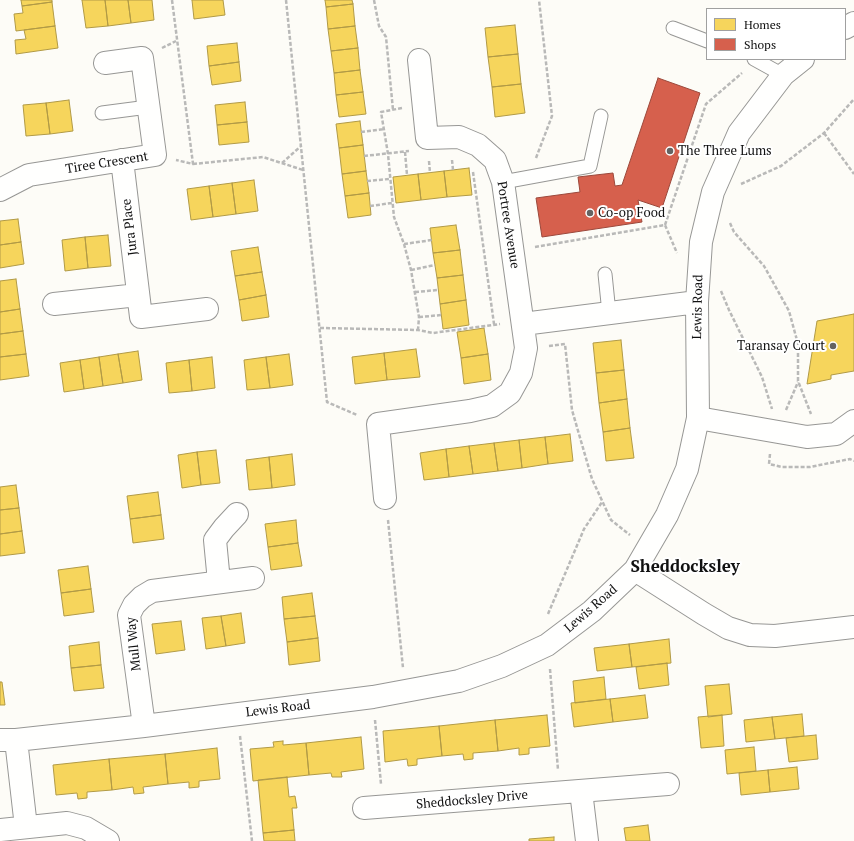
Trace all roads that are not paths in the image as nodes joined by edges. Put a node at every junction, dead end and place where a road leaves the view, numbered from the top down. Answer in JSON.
{"nodes":[{"id":1,"x":673,"y":28,"type":"dead end"},
{"id":2,"x":706,"y":41,"type":"edge"},
{"id":3,"x":419,"y":60,"type":"dead end"},
{"id":4,"x":757,"y":60,"type":"edge"},
{"id":5,"x":802,"y":60,"type":"edge"},
{"id":6,"x":105,"y":63,"type":"dead end"},
{"id":7,"x":783,"y":75,"type":"junction"},
{"id":8,"x":148,"y":107,"type":"junction"},
{"id":9,"x":102,"y":113,"type":"dead end"},
{"id":10,"x":600,"y":116,"type":"dead end"},
{"id":11,"x":122,"y":160,"type":"junction"},
{"id":12,"x":503,"y":182,"type":"junction"},
{"id":13,"x":0,"y":190,"type":"edge"},
{"id":14,"x":605,"y":274,"type":"dead end"},
{"id":15,"x":138,"y":295,"type":"junction"},
{"id":16,"x":696,"y":302,"type":"junction"},
{"id":17,"x":54,"y":304,"type":"dead end"},
{"id":18,"x":207,"y":309,"type":"dead end"},
{"id":19,"x":609,"y":313,"type":"junction"},
{"id":20,"x":523,"y":324,"type":"junction"},
{"id":21,"x":698,"y":418,"type":"junction"},
{"id":22,"x":854,"y":421,"type":"edge"},
{"id":23,"x":385,"y":498,"type":"road end"},
{"id":24,"x":238,"y":514,"type":"dead end"},
{"id":25,"x":635,"y":570,"type":"junction"},
{"id":26,"x":253,"y":578,"type":"dead end"},
{"id":27,"x":219,"y":582,"type":"junction"},
{"id":28,"x":854,"y":627,"type":"edge"},
{"id":29,"x":144,"y":726,"type":"junction"},
{"id":30,"x":8,"y":740,"type":"edge"},
{"id":31,"x":668,"y":784,"type":"dead end"},
{"id":32,"x":581,"y":791,"type":"junction"},
{"id":33,"x":373,"y":808,"type":"road end"},
{"id":34,"x":26,"y":827,"type":"junction"},
{"id":35,"x":0,"y":830,"type":"edge"},
{"id":36,"x":108,"y":841,"type":"edge"},
{"id":37,"x":587,"y":841,"type":"edge"}],
"edges":[{"from":1,"to":2,"type":"lane"},
{"from":3,"to":12,"type":"street","name":"Portree Avenue"},
{"from":4,"to":7,"type":"lane"},
{"from":5,"to":7,"type":"street","name":"Lewis Road"},
{"from":6,"to":8,"type":"street","name":"Tiree Crescent"},
{"from":7,"to":16,"type":"street","name":"Lewis Road"},
{"from":8,"to":9,"type":"lane"},
{"from":8,"to":11,"type":"street","name":"Tiree Crescent"},
{"from":10,"to":12,"type":"lane"},
{"from":11,"to":13,"type":"street","name":"Tiree Crescent"},
{"from":11,"to":15,"type":"street","name":"Jura Place"},
{"from":12,"to":20,"type":"street","name":"Portree Avenue"},
{"from":14,"to":19,"type":"lane"},
{"from":15,"to":17,"type":"street"},
{"from":15,"to":18,"type":"street","name":"Jura Place"},
{"from":16,"to":19,"type":"street"},
{"from":16,"to":21,"type":"street","name":"Lewis Road"},
{"from":19,"to":20,"type":"street"},
{"from":20,"to":23,"type":"street","name":"Portree Avenue"},
{"from":21,"to":22,"type":"street"},
{"from":21,"to":25,"type":"street","name":"Lewis Road"},
{"from":24,"to":27,"type":"street"},
{"from":25,"to":28,"type":"street"},
{"from":25,"to":29,"type":"street","name":"Lewis Road"},
{"from":26,"to":27,"type":"street","name":"Mull Way"},
{"from":27,"to":29,"type":"street","name":"Mull Way"},
{"from":29,"to":30,"type":"street","name":"Lewis Road"},
{"from":30,"to":34,"type":"street"},
{"from":31,"to":32,"type":"street","name":"Sheddocksley Drive"},
{"from":32,"to":33,"type":"street","name":"Sheddocksley Drive"},
{"from":32,"to":37,"type":"street"},
{"from":34,"to":35,"type":"street"},
{"from":34,"to":36,"type":"street"}]}
